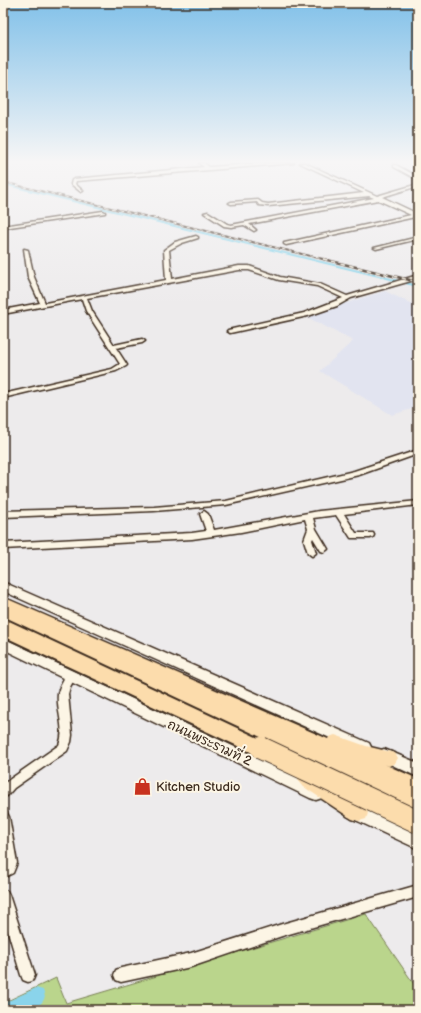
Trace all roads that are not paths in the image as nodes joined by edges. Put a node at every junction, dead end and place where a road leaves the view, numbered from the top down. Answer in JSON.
{"nodes":[{"id":1,"x":313,"y":210,"type":"edge"},
{"id":2,"x":405,"y":210,"type":"edge"},
{"id":3,"x":103,"y":212,"type":"dead end"},
{"id":4,"x":206,"y":212,"type":"dead end"},
{"id":5,"x":417,"y":216,"type":"edge"},
{"id":6,"x":245,"y":223,"type":"junction"},
{"id":7,"x":3,"y":227,"type":"edge"},
{"id":8,"x":254,"y":230,"type":"dead end"},
{"id":9,"x":196,"y":237,"type":"dead end"},
{"id":10,"x":418,"y":238,"type":"edge"},
{"id":11,"x":286,"y":244,"type":"dead end"},
{"id":12,"x":376,"y":248,"type":"dead end"},
{"id":13,"x":26,"y":250,"type":"dead end"},
{"id":14,"x":418,"y":277,"type":"edge"},
{"id":15,"x":168,"y":281,"type":"junction"},
{"id":16,"x":84,"y":298,"type":"junction"},
{"id":17,"x":350,"y":298,"type":"junction"},
{"id":18,"x":43,"y":305,"type":"junction"},
{"id":19,"x":3,"y":312,"type":"edge"},
{"id":20,"x":230,"y":332,"type":"dead end"},
{"id":21,"x":142,"y":341,"type":"dead end"},
{"id":22,"x":112,"y":347,"type":"junction"},
{"id":23,"x":3,"y":396,"type":"edge"},
{"id":24,"x":418,"y":452,"type":"edge"},
{"id":25,"x":418,"y":503,"type":"edge"},
{"id":26,"x":339,"y":512,"type":"junction"},
{"id":27,"x":3,"y":514,"type":"edge"},
{"id":28,"x":204,"y":514,"type":"dead end"},
{"id":29,"x":308,"y":516,"type":"junction"},
{"id":30,"x":312,"y":529,"type":"junction"},
{"id":31,"x":211,"y":534,"type":"junction"},
{"id":32,"x":370,"y":535,"type":"dead end"},
{"id":33,"x":3,"y":546,"type":"edge"},
{"id":34,"x":324,"y":548,"type":"dead end"},
{"id":35,"x":312,"y":553,"type":"dead end"},
{"id":36,"x":3,"y":586,"type":"edge"},
{"id":37,"x":3,"y":602,"type":"edge"},
{"id":38,"x":3,"y":612,"type":"edge"},
{"id":39,"x":3,"y":626,"type":"edge"},
{"id":40,"x":3,"y":643,"type":"edge"},
{"id":41,"x":71,"y":676,"type":"junction"},
{"id":42,"x":276,"y":724,"type":"junction"},
{"id":43,"x":260,"y":747,"type":"junction"},
{"id":44,"x":389,"y":758,"type":"junction"},
{"id":45,"x":418,"y":770,"type":"edge"},
{"id":46,"x":418,"y":788,"type":"edge"},
{"id":47,"x":3,"y":792,"type":"edge"},
{"id":48,"x":418,"y":803,"type":"edge"},
{"id":49,"x":359,"y":813,"type":"junction"},
{"id":50,"x":3,"y":817,"type":"edge"},
{"id":51,"x":418,"y":821,"type":"edge"},
{"id":52,"x":418,"y":841,"type":"edge"},
{"id":53,"x":3,"y":872,"type":"edge"},
{"id":54,"x":418,"y":891,"type":"edge"},
{"id":55,"x":3,"y":894,"type":"edge"},
{"id":56,"x":28,"y":975,"type":"dead end"},
{"id":57,"x":121,"y":975,"type":"dead end"}],
"edges":[{"from":1,"to":6,"type":"street"},
{"from":2,"to":5,"type":"street"},
{"from":3,"to":7,"type":"street"},
{"from":4,"to":6,"type":"street"},
{"from":5,"to":11,"type":"street"},
{"from":6,"to":8,"type":"street"},
{"from":9,"to":15,"type":"street"},
{"from":10,"to":12,"type":"street"},
{"from":13,"to":18,"type":"street"},
{"from":14,"to":17,"type":"street"},
{"from":15,"to":16,"type":"street"},
{"from":15,"to":17,"type":"street"},
{"from":16,"to":18,"type":"street"},
{"from":16,"to":22,"type":"street"},
{"from":17,"to":20,"type":"street"},
{"from":18,"to":19,"type":"street"},
{"from":21,"to":22,"type":"street"},
{"from":22,"to":23,"type":"street"},
{"from":24,"to":27,"type":"street"},
{"from":25,"to":26,"type":"street"},
{"from":26,"to":29,"type":"street"},
{"from":26,"to":32,"type":"street"},
{"from":28,"to":31,"type":"street"},
{"from":29,"to":30,"type":"street"},
{"from":29,"to":31,"type":"street"},
{"from":30,"to":34,"type":"street"},
{"from":30,"to":35,"type":"street"},
{"from":31,"to":33,"type":"street"},
{"from":36,"to":44,"type":"main road"},
{"from":37,"to":42,"type":"highway"},
{"from":38,"to":48,"type":"highway"},
{"from":39,"to":43,"type":"highway","name":"ถนนพระรามที่ 2"},
{"from":39,"to":51,"type":"highway","bridge":true},
{"from":40,"to":41,"type":"main road","name":"ถนนพระรามที่ 2"},
{"from":41,"to":47,"type":"street"},
{"from":41,"to":49,"type":"main road","name":"ถนนพระรามที่ 2"},
{"from":42,"to":44,"type":"highway"},
{"from":42,"to":46,"type":"highway"},
{"from":43,"to":49,"type":"highway"},
{"from":43,"to":51,"type":"highway","name":"ถนนพระรามที่ 2"},
{"from":44,"to":45,"type":"main road"},
{"from":49,"to":52,"type":"main road","name":"ถนนพระรามที่ 2"},
{"from":50,"to":53,"type":"street"},
{"from":54,"to":57,"type":"street"},
{"from":55,"to":56,"type":"street"}]}
